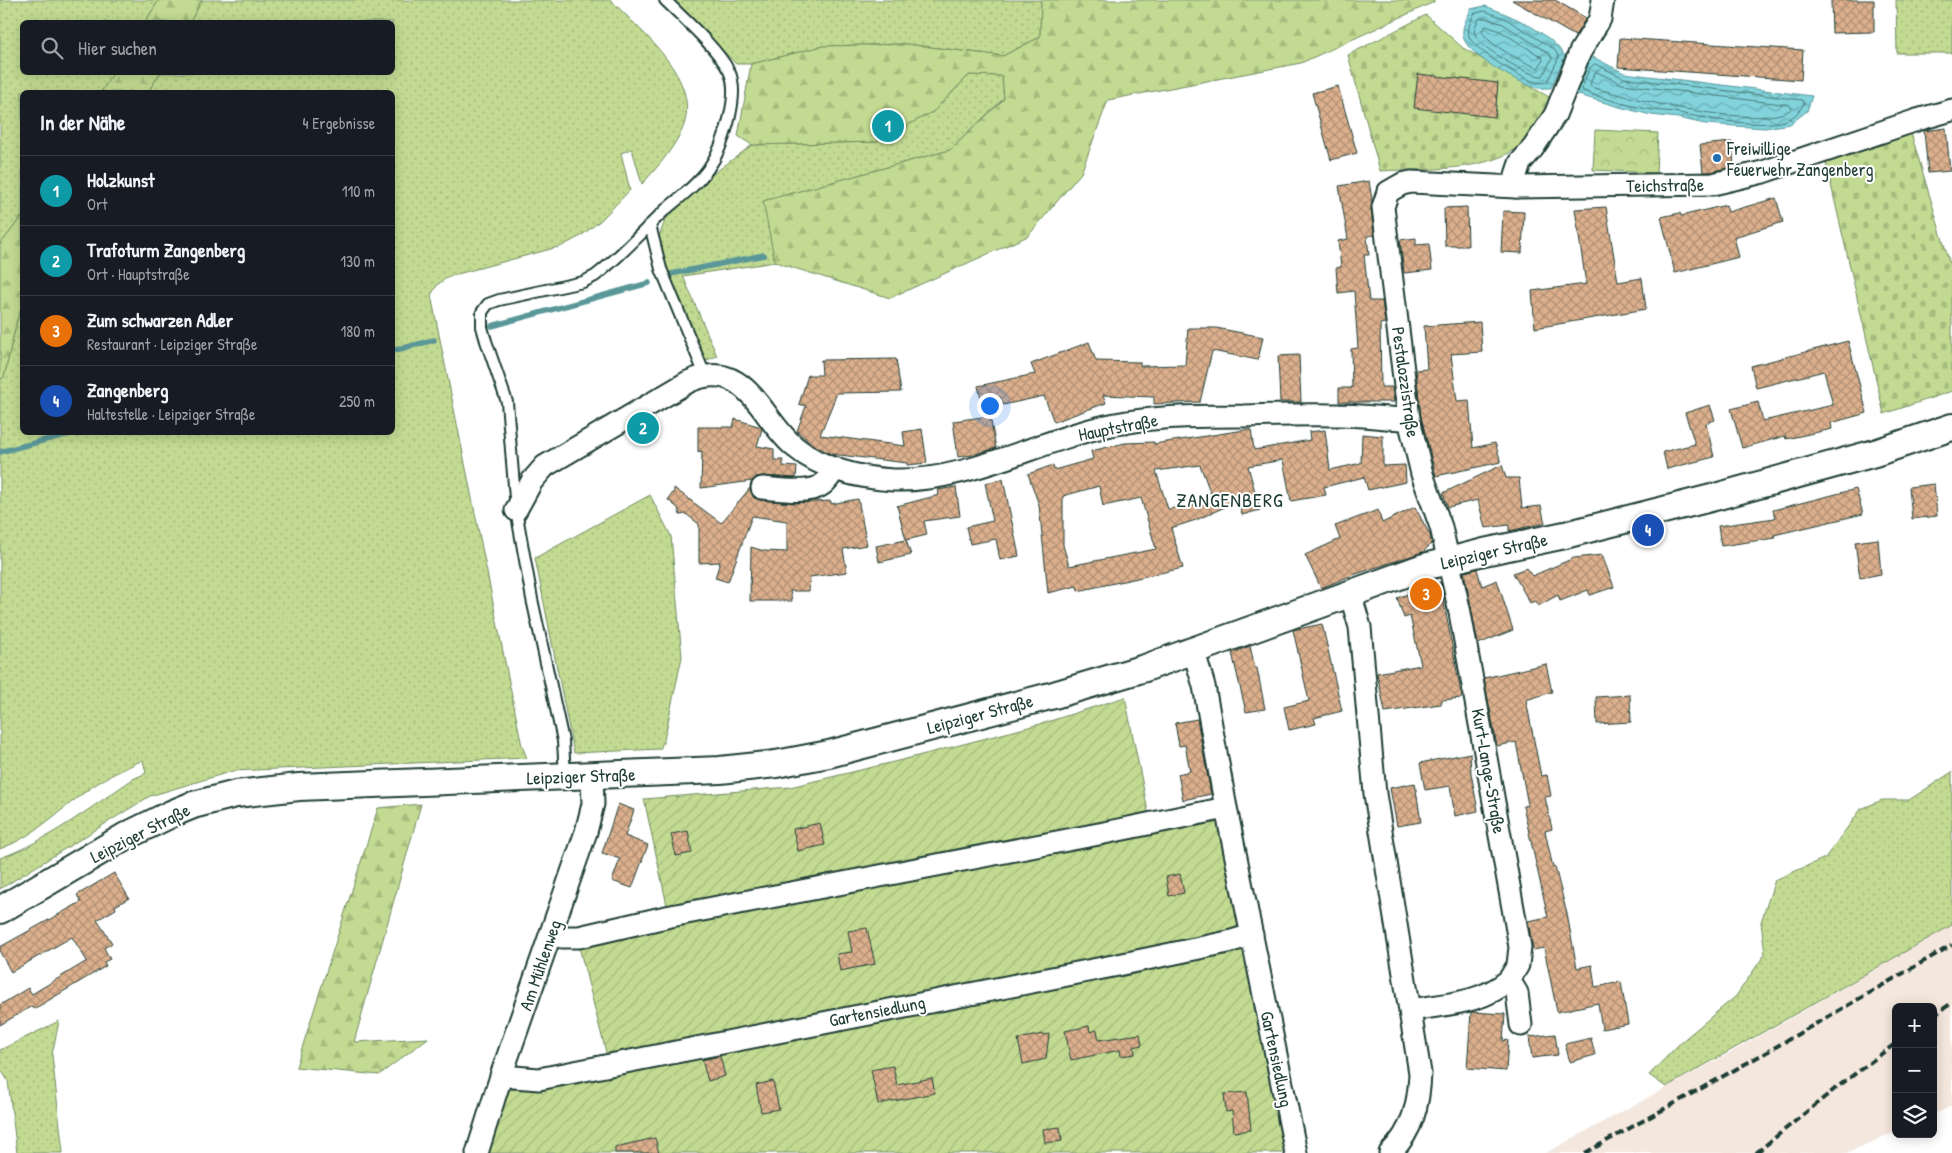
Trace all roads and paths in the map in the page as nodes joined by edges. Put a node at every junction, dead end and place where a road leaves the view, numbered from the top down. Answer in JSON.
{"nodes":[{"id":1,"x":665,"y":0,"type":"edge"},
{"id":2,"x":1603,"y":0,"type":"edge"},
{"id":3,"x":1952,"y":110,"type":"edge"},
{"id":4,"x":1516,"y":187,"type":"junction"},
{"id":5,"x":1384,"y":200,"type":"joint"},
{"id":6,"x":650,"y":225,"type":"junction"},
{"id":7,"x":705,"y":375,"type":"junction"},
{"id":8,"x":1409,"y":419,"type":"junction"},
{"id":9,"x":1952,"y":427,"type":"edge"},
{"id":10,"x":835,"y":468,"type":"junction"},
{"id":11,"x":762,"y":488,"type":"dead end"},
{"id":12,"x":516,"y":510,"type":"junction"},
{"id":13,"x":1449,"y":560,"type":"junction"},
{"id":14,"x":1350,"y":593,"type":"junction"},
{"id":15,"x":1194,"y":652,"type":"junction"},
{"id":16,"x":592,"y":776,"type":"junction"},
{"id":17,"x":565,"y":777,"type":"junction"},
{"id":18,"x":1226,"y":808,"type":"junction"},
{"id":19,"x":0,"y":910,"type":"edge"},
{"id":20,"x":551,"y":934,"type":"junction"},
{"id":21,"x":1252,"y":935,"type":"junction"},
{"id":22,"x":1509,"y":980,"type":"junction"},
{"id":23,"x":1410,"y":1010,"type":"junction"},
{"id":24,"x":1521,"y":1025,"type":"dead end"},
{"id":25,"x":502,"y":1073,"type":"junction"},
{"id":26,"x":477,"y":1153,"type":"edge"},
{"id":27,"x":1296,"y":1153,"type":"edge"},
{"id":28,"x":1390,"y":1153,"type":"edge"}],
"edges":[{"from":1,"to":6,"type":"lane"},
{"from":2,"to":4,"type":"street"},
{"from":3,"to":4,"type":"street","name":"Teichstraße"},
{"from":4,"to":5,"type":"street","name":"Teichstraße"},
{"from":5,"to":8,"type":"street","name":"Pestalozzistraße"},
{"from":6,"to":7,"type":"lane"},
{"from":6,"to":12,"type":"lane"},
{"from":7,"to":10,"type":"street","name":"Hauptstraße"},
{"from":7,"to":12,"type":"street"},
{"from":8,"to":10,"type":"street","name":"Hauptstraße"},
{"from":8,"to":13,"type":"street","name":"Pestalozzistraße"},
{"from":9,"to":13,"type":"street","name":"Leipziger Straße"},
{"from":10,"to":11,"type":"street"},
{"from":12,"to":17,"type":"lane"},
{"from":13,"to":14,"type":"street","name":"Leipziger Straße"},
{"from":13,"to":22,"type":"street","name":"Kurt-Lange-Straße"},
{"from":14,"to":15,"type":"street","name":"Leipziger Straße"},
{"from":14,"to":23,"type":"street"},
{"from":15,"to":16,"type":"street","name":"Leipziger Straße"},
{"from":15,"to":18,"type":"street","name":"Gartensiedlung"},
{"from":16,"to":17,"type":"street","name":"Leipziger Straße"},
{"from":16,"to":20,"type":"street","name":"Am Mühlenweg"},
{"from":17,"to":19,"type":"street","name":"Leipziger Straße"},
{"from":18,"to":20,"type":"street"},
{"from":18,"to":21,"type":"street","name":"Gartensiedlung"},
{"from":20,"to":25,"type":"street","name":"Am Mühlenweg"},
{"from":21,"to":25,"type":"street","name":"Gartensiedlung"},
{"from":21,"to":27,"type":"street","name":"Gartensiedlung"},
{"from":22,"to":23,"type":"street"},
{"from":22,"to":24,"type":"street"},
{"from":23,"to":28,"type":"street"},
{"from":25,"to":26,"type":"street","name":"Am Mühlenweg"}]}
